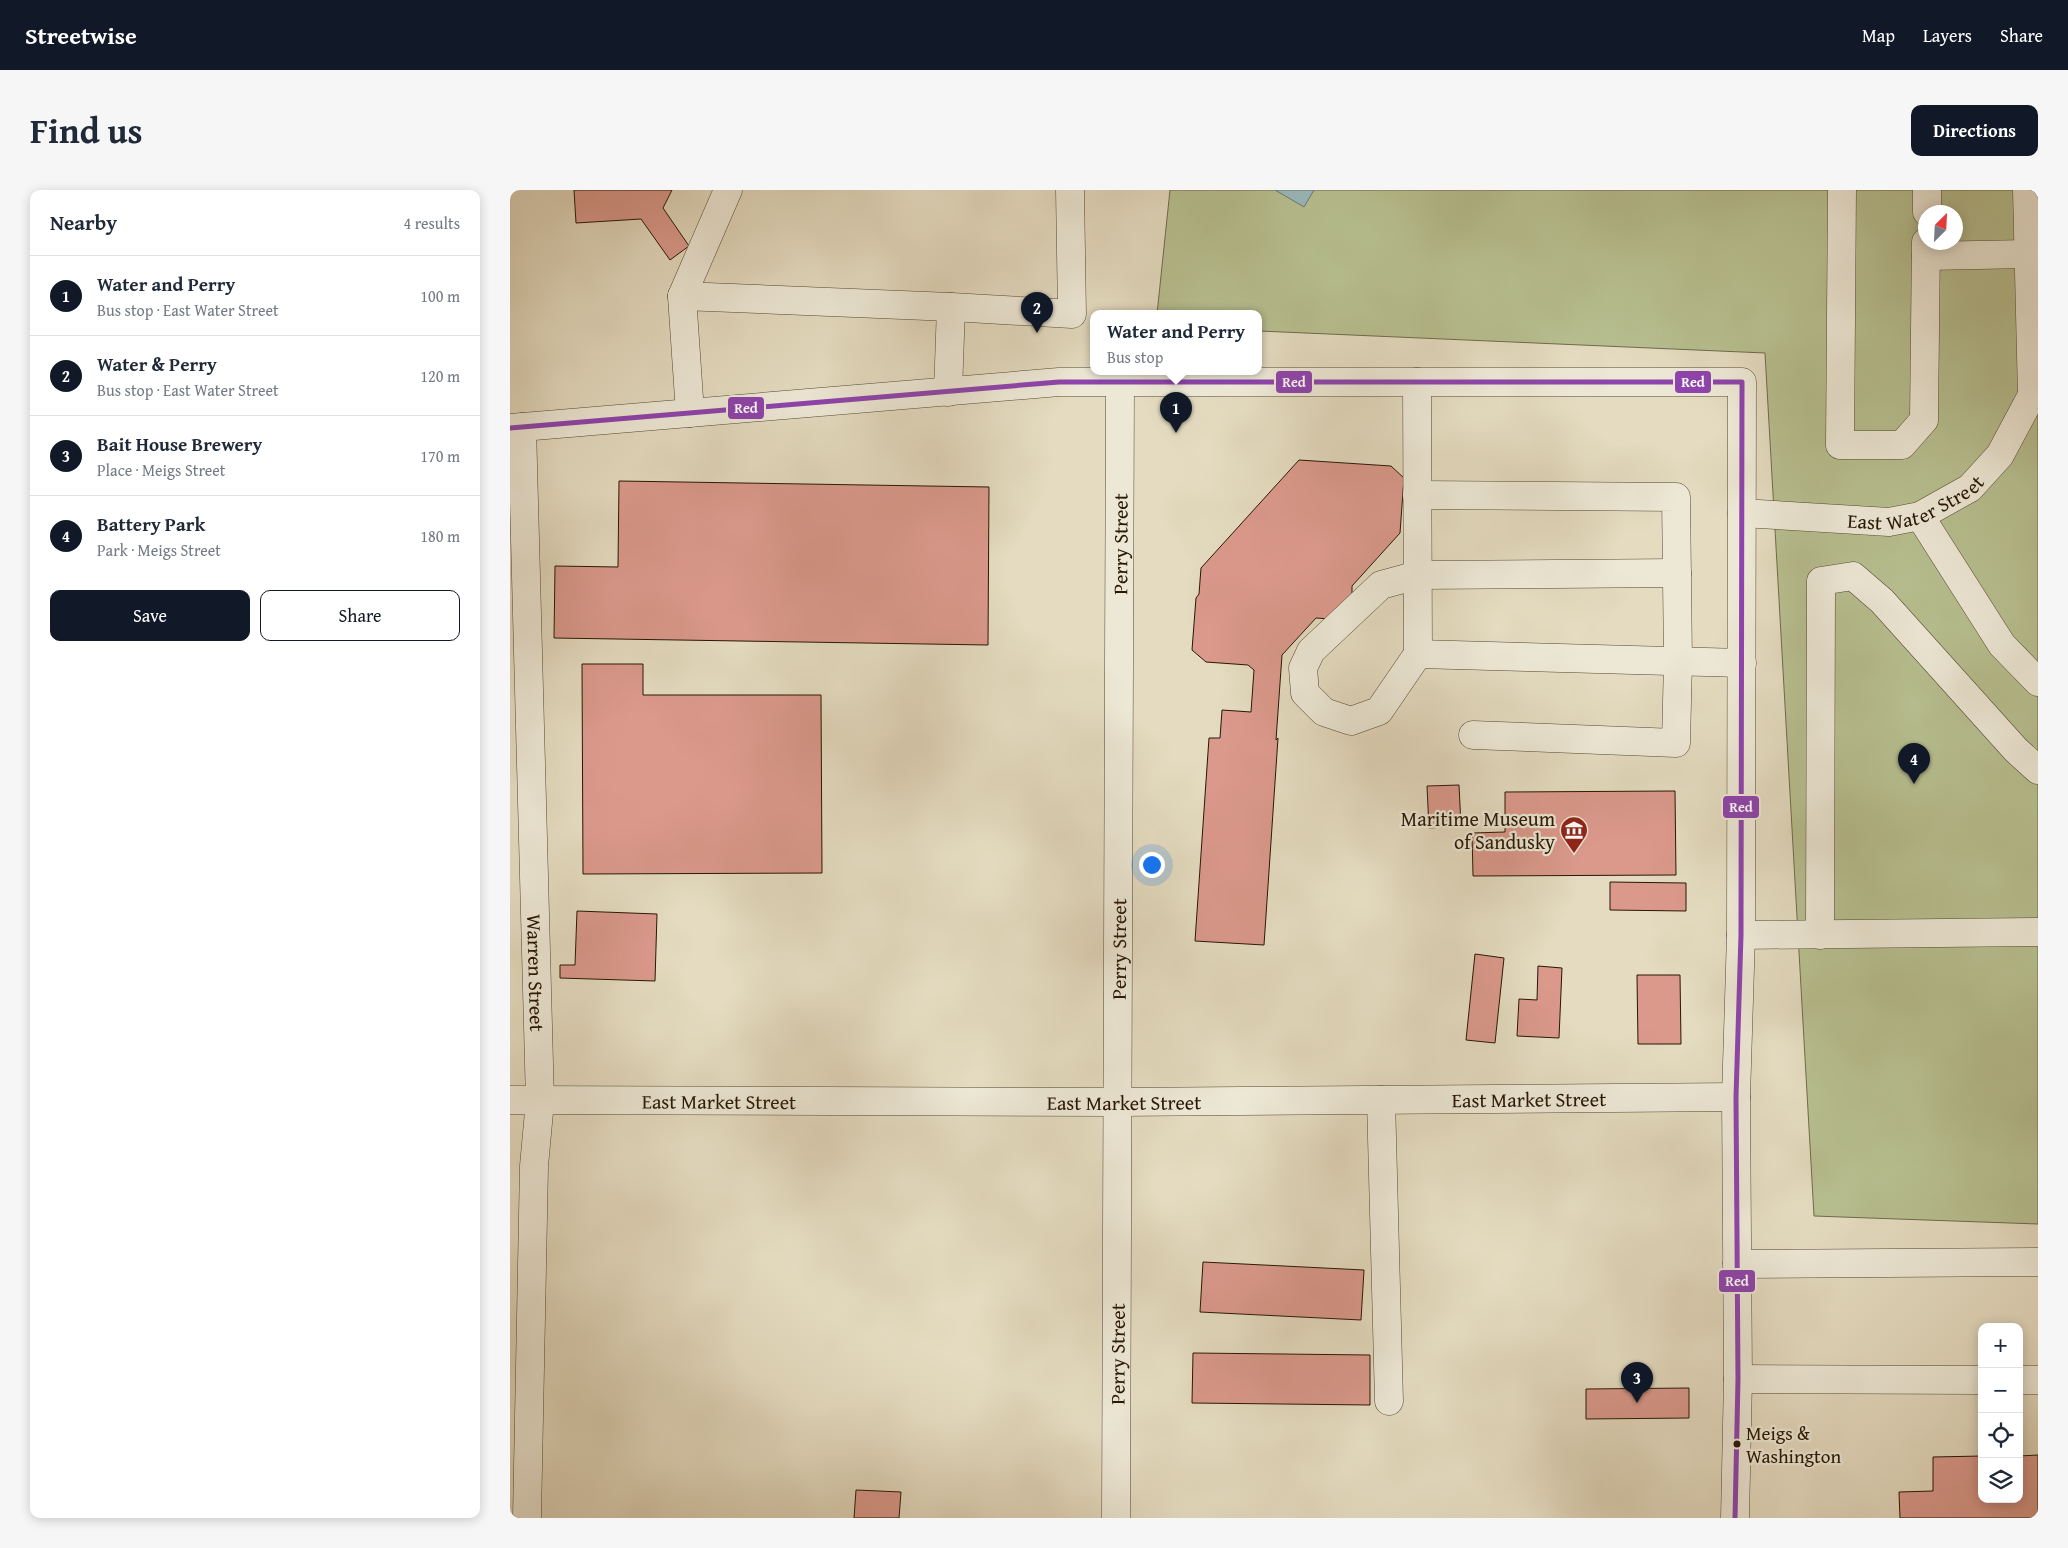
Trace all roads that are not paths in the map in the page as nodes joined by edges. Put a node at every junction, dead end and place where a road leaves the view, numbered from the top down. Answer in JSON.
{"nodes":[{"id":1,"x":728,"y":190,"type":"edge"},
{"id":2,"x":1070,"y":190,"type":"edge"},
{"id":3,"x":1842,"y":190,"type":"edge"},
{"id":4,"x":1927,"y":190,"type":"edge"},
{"id":5,"x":2027,"y":190,"type":"edge"},
{"id":6,"x":1927,"y":205,"type":"edge"},
{"id":7,"x":1926,"y":250,"type":"edge"},
{"id":8,"x":1946,"y":250,"type":"edge"},
{"id":9,"x":2028,"y":254,"type":"junction"},
{"id":10,"x":682,"y":296,"type":"junction"},
{"id":11,"x":951,"y":307,"type":"junction"},
{"id":12,"x":1120,"y":381,"type":"junction"},
{"id":13,"x":1417,"y":382,"type":"junction"},
{"id":14,"x":948,"y":392,"type":"junction"},
{"id":15,"x":2035,"y":394,"type":"edge"},
{"id":16,"x":690,"y":413,"type":"junction"},
{"id":17,"x":516,"y":427,"type":"edge"},
{"id":18,"x":1417,"y":495,"type":"junction"},
{"id":19,"x":1742,"y":514,"type":"junction"},
{"id":20,"x":1920,"y":516,"type":"junction"},
{"id":21,"x":1677,"y":573,"type":"junction"},
{"id":22,"x":1418,"y":575,"type":"junction"},
{"id":23,"x":1418,"y":654,"type":"junction"},
{"id":24,"x":1678,"y":661,"type":"junction"},
{"id":25,"x":1742,"y":663,"type":"junction"},
{"id":26,"x":2038,"y":682,"type":"edge"},
{"id":27,"x":1473,"y":735,"type":"dead end"},
{"id":28,"x":2038,"y":770,"type":"edge"},
{"id":29,"x":2038,"y":932,"type":"edge"},
{"id":30,"x":1820,"y":935,"type":"junction"},
{"id":31,"x":1740,"y":936,"type":"junction"},
{"id":32,"x":1736,"y":1097,"type":"junction"},
{"id":33,"x":510,"y":1100,"type":"edge"},
{"id":34,"x":1381,"y":1100,"type":"junction"},
{"id":35,"x":540,"y":1101,"type":"junction"},
{"id":36,"x":1118,"y":1102,"type":"junction"},
{"id":37,"x":2038,"y":1262,"type":"edge"},
{"id":38,"x":1737,"y":1264,"type":"junction"},
{"id":39,"x":1738,"y":1379,"type":"junction"},
{"id":40,"x":1978,"y":1380,"type":"edge"},
{"id":41,"x":2023,"y":1380,"type":"edge"},
{"id":42,"x":2038,"y":1380,"type":"edge"},
{"id":43,"x":1389,"y":1401,"type":"dead end"},
{"id":44,"x":527,"y":1518,"type":"edge"},
{"id":45,"x":1116,"y":1518,"type":"edge"},
{"id":46,"x":1735,"y":1518,"type":"edge"}],
"edges":[{"from":1,"to":10,"type":"street"},
{"from":2,"to":11,"type":"street"},
{"from":3,"to":7,"type":"street"},
{"from":4,"to":6,"type":"street"},
{"from":5,"to":9,"type":"street"},
{"from":8,"to":9,"type":"street"},
{"from":9,"to":15,"type":"street"},
{"from":10,"to":11,"type":"street"},
{"from":10,"to":16,"type":"street"},
{"from":11,"to":14,"type":"street"},
{"from":12,"to":13,"type":"street"},
{"from":12,"to":14,"type":"street"},
{"from":12,"to":36,"type":"street","name":"Perry Street"},
{"from":13,"to":18,"type":"street"},
{"from":13,"to":19,"type":"street"},
{"from":14,"to":16,"type":"street"},
{"from":15,"to":20,"type":"street","name":"East Water Street"},
{"from":16,"to":17,"type":"street"},
{"from":17,"to":35,"type":"street","name":"Warren Street"},
{"from":18,"to":21,"type":"street"},
{"from":18,"to":22,"type":"street"},
{"from":19,"to":20,"type":"street","name":"East Water Street"},
{"from":19,"to":25,"type":"street"},
{"from":20,"to":26,"type":"street"},
{"from":21,"to":22,"type":"street"},
{"from":21,"to":24,"type":"street"},
{"from":22,"to":23,"type":"street"},
{"from":22,"to":23,"type":"street"},
{"from":23,"to":24,"type":"street"},
{"from":24,"to":25,"type":"street"},
{"from":24,"to":27,"type":"street"},
{"from":25,"to":31,"type":"street"},
{"from":28,"to":30,"type":"street"},
{"from":29,"to":30,"type":"street"},
{"from":30,"to":31,"type":"street"},
{"from":31,"to":32,"type":"street"},
{"from":32,"to":34,"type":"street","name":"East Market Street"},
{"from":32,"to":38,"type":"street"},
{"from":33,"to":35,"type":"street","name":"East Market Street"},
{"from":34,"to":36,"type":"street","name":"East Market Street"},
{"from":34,"to":43,"type":"street"},
{"from":35,"to":36,"type":"street","name":"East Market Street"},
{"from":35,"to":44,"type":"street","name":"Warren Street"},
{"from":36,"to":45,"type":"street","name":"Perry Street"},
{"from":37,"to":38,"type":"street"},
{"from":38,"to":39,"type":"street"},
{"from":39,"to":40,"type":"street"},
{"from":39,"to":46,"type":"street"},
{"from":41,"to":42,"type":"street"}]}
